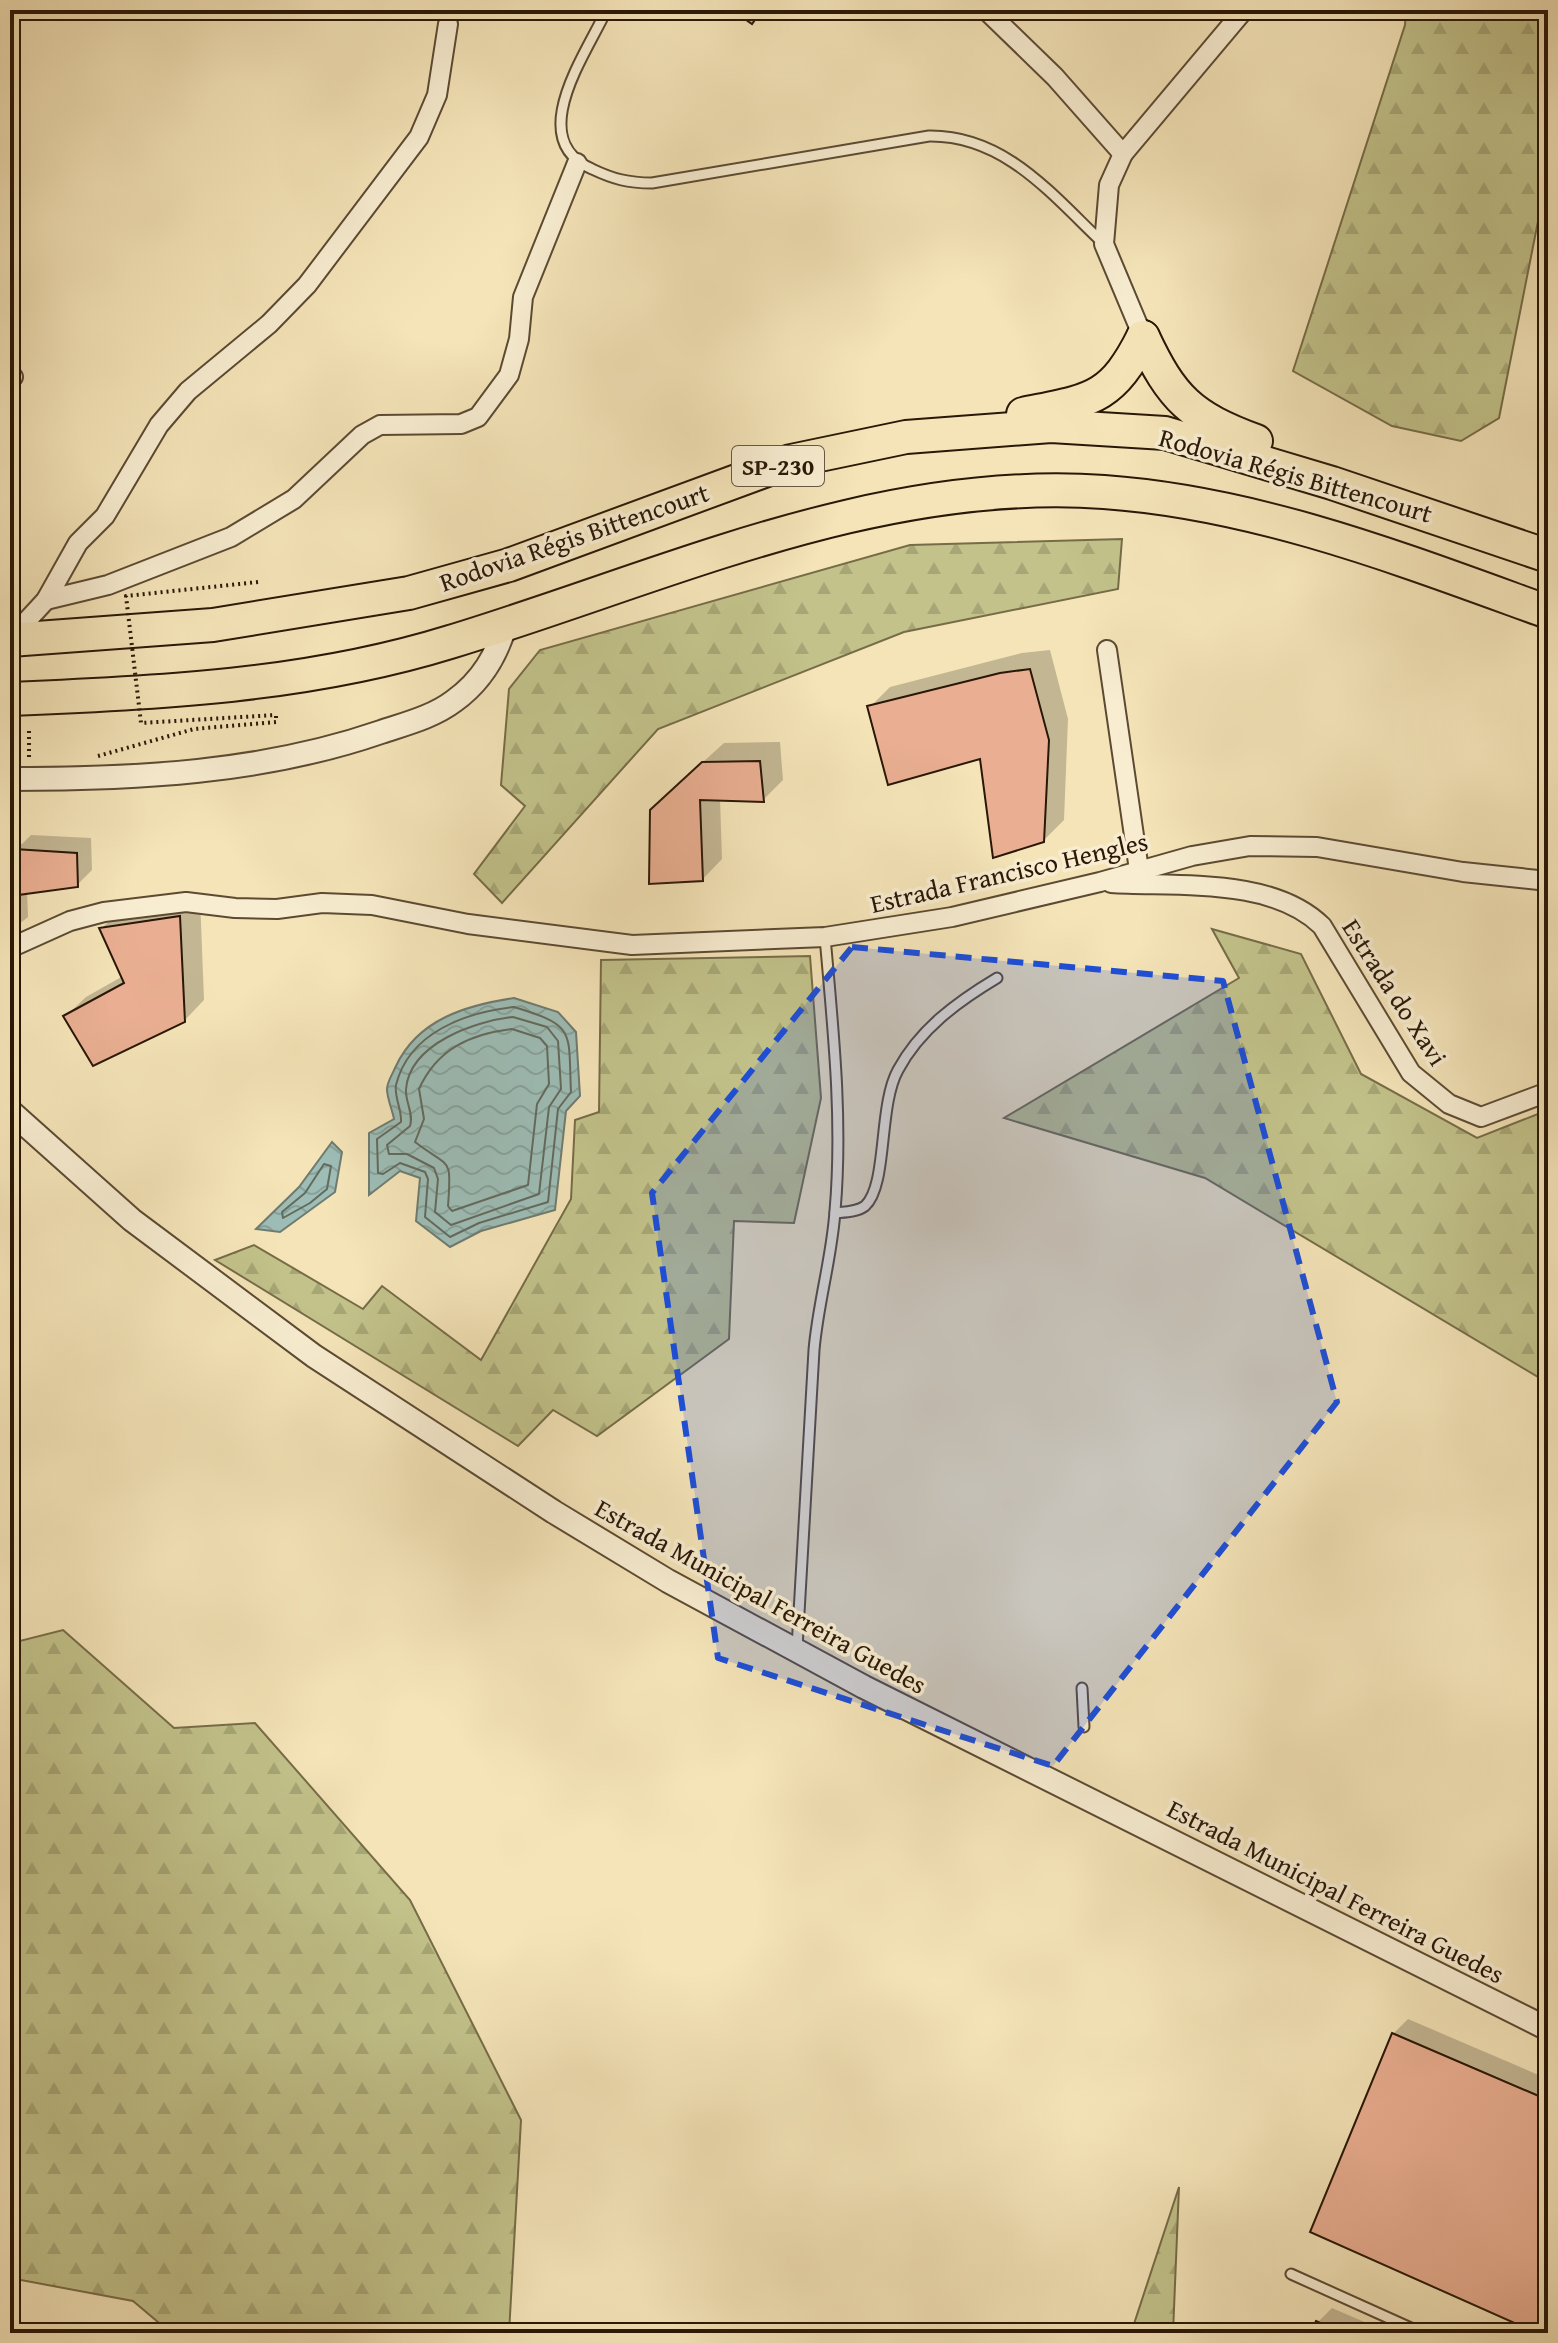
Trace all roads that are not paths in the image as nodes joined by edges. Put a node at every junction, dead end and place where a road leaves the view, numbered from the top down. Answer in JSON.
{"nodes":[{"id":1,"x":986,"y":10,"type":"edge"},
{"id":2,"x":1244,"y":10,"type":"edge"},
{"id":3,"x":605,"y":13,"type":"dead end"},
{"id":4,"x":448,"y":24,"type":"dead end"},
{"id":5,"x":1123,"y":154,"type":"junction"},
{"id":6,"x":577,"y":163,"type":"junction"},
{"id":7,"x":1104,"y":244,"type":"junction"},
{"id":8,"x":1143,"y":337,"type":"junction"},
{"id":9,"x":920,"y":435,"type":"junction"},
{"id":10,"x":1500,"y":537,"type":"junction"},
{"id":11,"x":1548,"y":556,"type":"edge"},
{"id":12,"x":46,"y":600,"type":"junction"},
{"id":13,"x":1548,"y":612,"type":"edge"},
{"id":14,"x":506,"y":623,"type":"junction"},
{"id":15,"x":10,"y":639,"type":"edge"},
{"id":16,"x":1107,"y":650,"type":"dead end"},
{"id":17,"x":10,"y":699,"type":"edge"},
{"id":18,"x":20,"y":779,"type":"edge"},
{"id":19,"x":1139,"y":870,"type":"junction"},
{"id":20,"x":1548,"y":881,"type":"edge"},
{"id":21,"x":1100,"y":882,"type":"junction"},
{"id":22,"x":825,"y":937,"type":"junction"},
{"id":23,"x":10,"y":948,"type":"edge"},
{"id":24,"x":997,"y":978,"type":"dead end"},
{"id":25,"x":1548,"y":1092,"type":"edge"},
{"id":26,"x":10,"y":1111,"type":"edge"},
{"id":27,"x":835,"y":1213,"type":"junction"},
{"id":28,"x":797,"y":1651,"type":"junction"},
{"id":29,"x":1082,"y":1688,"type":"dead end"},
{"id":30,"x":1084,"y":1727,"type":"dead end"},
{"id":31,"x":1548,"y":2029,"type":"edge"},
{"id":32,"x":1291,"y":2274,"type":"dead end"},
{"id":33,"x":1422,"y":2333,"type":"edge"}],
"edges":[{"from":1,"to":5,"type":"street"},
{"from":2,"to":5,"type":"street"},
{"from":3,"to":6,"type":"lane"},
{"from":4,"to":12,"type":"street"},
{"from":5,"to":7,"type":"street"},
{"from":6,"to":7,"type":"lane"},
{"from":6,"to":12,"type":"street"},
{"from":7,"to":8,"type":"street"},
{"from":8,"to":9,"type":"highway"},
{"from":8,"to":10,"type":"highway"},
{"from":9,"to":10,"type":"highway","name":"Rodovia Régis Bittencourt","number":"SP-230"},
{"from":9,"to":15,"type":"highway","name":"Rodovia Régis Bittencourt","number":"SP-230"},
{"from":10,"to":11,"type":"highway","name":"Rodovia Régis Bittencourt","number":"SP-230"},
{"from":12,"to":15,"type":"street"},
{"from":13,"to":14,"type":"highway","name":"Rodovia Régis Bittencourt","number":"SP-230"},
{"from":14,"to":17,"type":"highway","name":"Rodovia Régis Bittencourt","number":"SP-230"},
{"from":14,"to":18,"type":"street"},
{"from":16,"to":19,"type":"street"},
{"from":19,"to":20,"type":"street","name":"Estrada Francisco Hengles"},
{"from":19,"to":21,"type":"street","name":"Estrada Francisco Hengles"},
{"from":21,"to":22,"type":"street","name":"Estrada Francisco Hengles"},
{"from":21,"to":25,"type":"street","name":"Estrada do Xavi"},
{"from":22,"to":23,"type":"street","name":"Estrada Francisco Hengles"},
{"from":22,"to":27,"type":"lane"},
{"from":24,"to":27,"type":"lane"},
{"from":26,"to":28,"type":"street","name":"Estrada Municipal Ferreira Guedes"},
{"from":27,"to":28,"type":"lane"},
{"from":28,"to":31,"type":"street","name":"Estrada Municipal Ferreira Guedes"},
{"from":29,"to":30,"type":"lane"},
{"from":32,"to":33,"type":"lane"}]}
